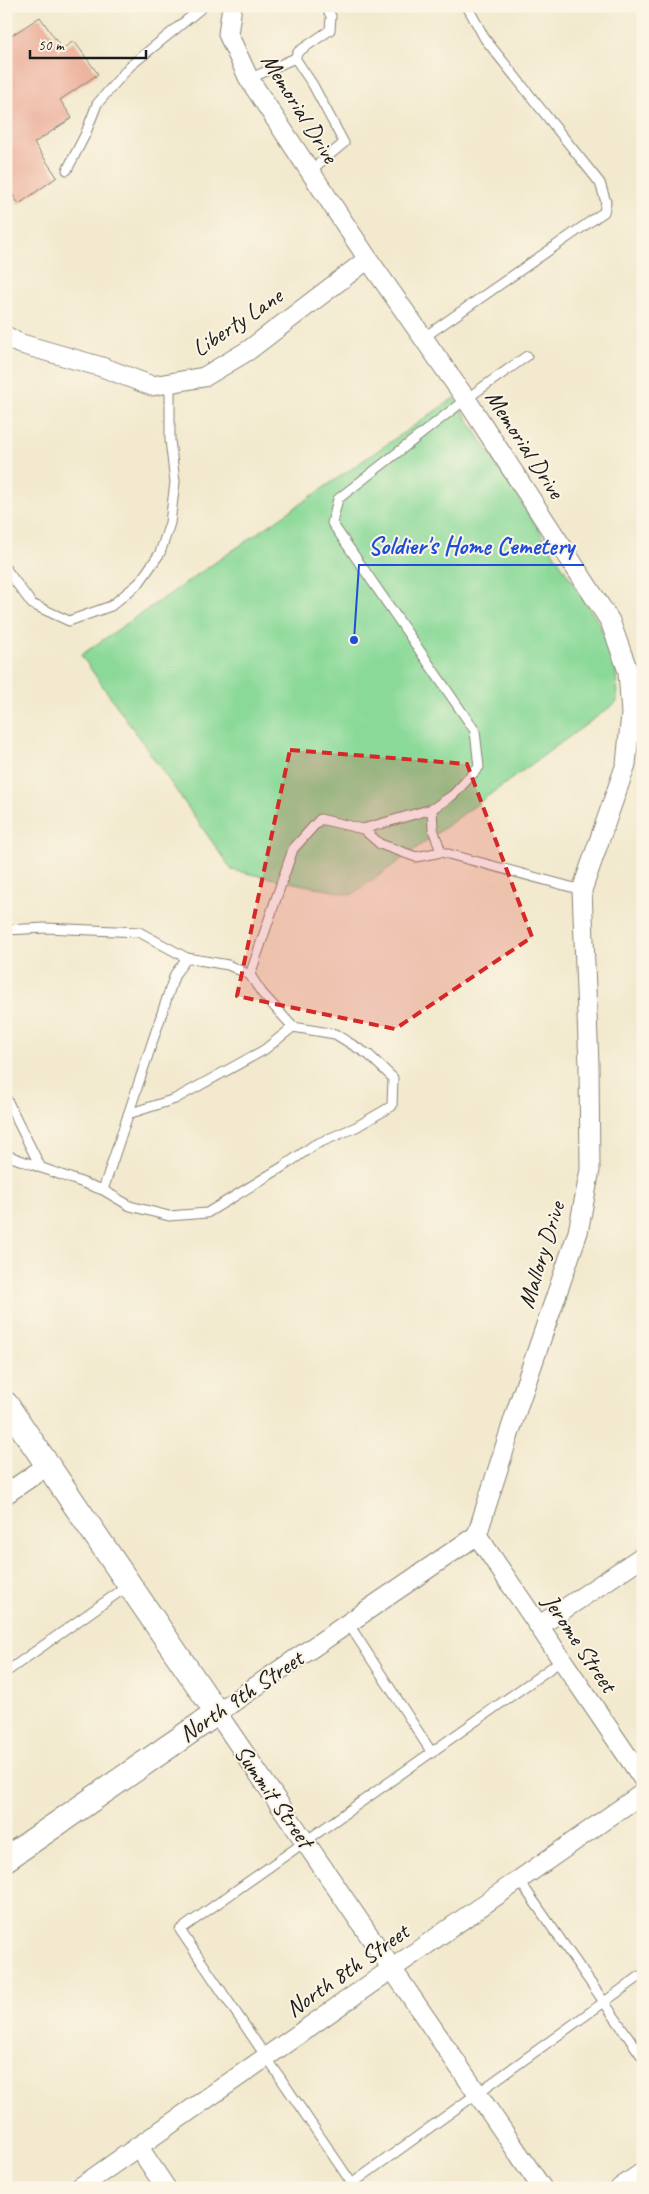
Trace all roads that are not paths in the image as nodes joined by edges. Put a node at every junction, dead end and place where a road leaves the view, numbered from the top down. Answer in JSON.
{"nodes":[{"id":1,"x":204,"y":6,"type":"edge"},
{"id":2,"x":232,"y":6,"type":"edge"},
{"id":3,"x":326,"y":6,"type":"edge"},
{"id":4,"x":467,"y":6,"type":"edge"},
{"id":5,"x":295,"y":58,"type":"junction"},
{"id":6,"x":249,"y":79,"type":"junction"},
{"id":7,"x":66,"y":170,"type":"dead end"},
{"id":8,"x":310,"y":171,"type":"junction"},
{"id":9,"x":368,"y":259,"type":"junction"},
{"id":10,"x":6,"y":336,"type":"edge"},
{"id":11,"x":423,"y":338,"type":"junction"},
{"id":12,"x":527,"y":356,"type":"dead end"},
{"id":13,"x":170,"y":384,"type":"junction"},
{"id":14,"x":466,"y":399,"type":"junction"},
{"id":15,"x":6,"y":569,"type":"edge"},
{"id":16,"x":432,"y":809,"type":"junction"},
{"id":17,"x":363,"y":829,"type":"junction"},
{"id":18,"x":440,"y":852,"type":"junction"},
{"id":19,"x":582,"y":890,"type":"junction"},
{"id":20,"x":6,"y":930,"type":"edge"},
{"id":21,"x":187,"y":958,"type":"junction"},
{"id":22,"x":250,"y":975,"type":"junction"},
{"id":23,"x":584,"y":980,"type":"joint"},
{"id":24,"x":293,"y":1027,"type":"junction"},
{"id":25,"x":6,"y":1098,"type":"edge"},
{"id":26,"x":128,"y":1114,"type":"junction"},
{"id":27,"x":6,"y":1156,"type":"edge"},
{"id":28,"x":41,"y":1168,"type":"junction"},
{"id":29,"x":102,"y":1190,"type":"junction"},
{"id":30,"x":6,"y":1404,"type":"edge"},
{"id":31,"x":48,"y":1465,"type":"junction"},
{"id":32,"x":6,"y":1494,"type":"edge"},
{"id":33,"x":477,"y":1534,"type":"junction"},
{"id":34,"x":643,"y":1556,"type":"edge"},
{"id":35,"x":130,"y":1585,"type":"junction"},
{"id":36,"x":348,"y":1623,"type":"junction"},
{"id":37,"x":539,"y":1626,"type":"junction"},
{"id":38,"x":562,"y":1660,"type":"junction"},
{"id":39,"x":6,"y":1672,"type":"edge"},
{"id":40,"x":217,"y":1713,"type":"junction"},
{"id":41,"x":432,"y":1753,"type":"junction"},
{"id":42,"x":643,"y":1779,"type":"edge"},
{"id":43,"x":643,"y":1793,"type":"edge"},
{"id":44,"x":307,"y":1842,"type":"junction"},
{"id":45,"x":6,"y":1859,"type":"edge"},
{"id":46,"x":519,"y":1880,"type":"junction"},
{"id":47,"x":392,"y":1968,"type":"junction"},
{"id":48,"x":643,"y":1974,"type":"edge"},
{"id":49,"x":604,"y":2002,"type":"junction"},
{"id":50,"x":266,"y":2057,"type":"junction"},
{"id":51,"x":643,"y":2058,"type":"edge"},
{"id":52,"x":478,"y":2093,"type":"junction"},
{"id":53,"x":138,"y":2146,"type":"junction"},
{"id":54,"x":643,"y":2172,"type":"edge"},
{"id":55,"x":351,"y":2186,"type":"edge"},
{"id":56,"x":79,"y":2188,"type":"edge"},
{"id":57,"x":166,"y":2188,"type":"edge"},
{"id":58,"x":542,"y":2188,"type":"edge"},
{"id":59,"x":620,"y":2188,"type":"edge"}],
"edges":[{"from":1,"to":7,"type":"lane"},
{"from":2,"to":6,"type":"street","name":"Memorial Drive"},
{"from":3,"to":5,"type":"lane"},
{"from":4,"to":11,"type":"lane"},
{"from":5,"to":6,"type":"lane"},
{"from":5,"to":8,"type":"lane"},
{"from":6,"to":8,"type":"street","name":"Memorial Drive"},
{"from":8,"to":9,"type":"street","name":"Memorial Drive"},
{"from":9,"to":11,"type":"street","name":"Memorial Drive"},
{"from":9,"to":13,"type":"street","name":"Liberty Lane"},
{"from":10,"to":13,"type":"street","name":"Liberty Lane"},
{"from":11,"to":14,"type":"street","name":"Memorial Drive"},
{"from":12,"to":14,"type":"lane"},
{"from":13,"to":15,"type":"lane"},
{"from":14,"to":16,"type":"lane"},
{"from":14,"to":19,"type":"street","name":"Memorial Drive"},
{"from":16,"to":17,"type":"lane"},
{"from":16,"to":18,"type":"lane"},
{"from":17,"to":18,"type":"lane"},
{"from":17,"to":22,"type":"lane"},
{"from":18,"to":19,"type":"lane"},
{"from":19,"to":23,"type":"street","name":"Memorial Drive"},
{"from":20,"to":21,"type":"lane"},
{"from":21,"to":22,"type":"lane"},
{"from":21,"to":26,"type":"lane"},
{"from":22,"to":24,"type":"lane"},
{"from":23,"to":33,"type":"street","name":"Mallory Drive"},
{"from":24,"to":26,"type":"lane"},
{"from":24,"to":29,"type":"lane"},
{"from":25,"to":28,"type":"lane"},
{"from":26,"to":29,"type":"lane"},
{"from":27,"to":28,"type":"lane"},
{"from":28,"to":29,"type":"lane"},
{"from":30,"to":31,"type":"street","name":"Summit Street"},
{"from":31,"to":32,"type":"street"},
{"from":31,"to":35,"type":"street","name":"Summit Street"},
{"from":33,"to":36,"type":"street","name":"North 9th Street"},
{"from":33,"to":37,"type":"street","name":"Jerome Street"},
{"from":34,"to":37,"type":"street"},
{"from":35,"to":39,"type":"lane"},
{"from":35,"to":40,"type":"street","name":"Summit Street"},
{"from":36,"to":40,"type":"street","name":"North 9th Street"},
{"from":36,"to":41,"type":"lane"},
{"from":37,"to":38,"type":"street","name":"Jerome Street"},
{"from":38,"to":41,"type":"lane"},
{"from":38,"to":42,"type":"street","name":"Jerome Street"},
{"from":40,"to":44,"type":"street","name":"Summit Street"},
{"from":40,"to":45,"type":"street","name":"North 9th Street"},
{"from":41,"to":44,"type":"lane"},
{"from":43,"to":46,"type":"street","name":"North 8th Street"},
{"from":44,"to":47,"type":"street","name":"Summit Street"},
{"from":44,"to":50,"type":"lane"},
{"from":46,"to":47,"type":"street","name":"North 8th Street"},
{"from":46,"to":49,"type":"lane"},
{"from":47,"to":50,"type":"street","name":"North 8th Street"},
{"from":47,"to":52,"type":"street","name":"Summit Street"},
{"from":48,"to":49,"type":"lane"},
{"from":49,"to":51,"type":"lane"},
{"from":49,"to":52,"type":"lane"},
{"from":50,"to":53,"type":"street","name":"North 8th Street"},
{"from":50,"to":55,"type":"lane"},
{"from":52,"to":55,"type":"lane"},
{"from":52,"to":58,"type":"street","name":"Summit Street"},
{"from":53,"to":56,"type":"street","name":"North 8th Street"},
{"from":53,"to":57,"type":"street"},
{"from":54,"to":59,"type":"street"}]}
